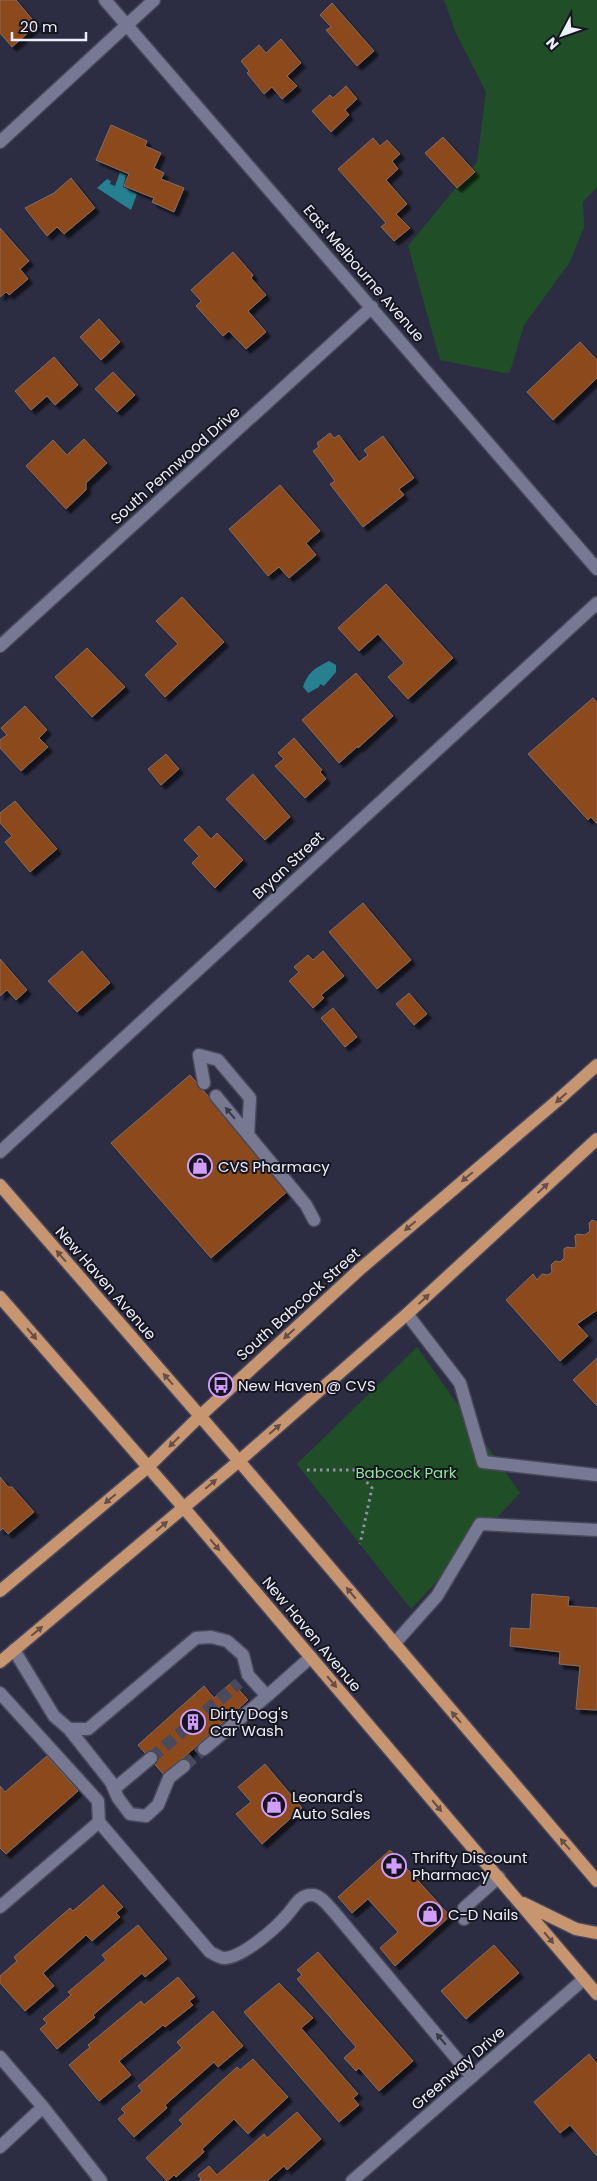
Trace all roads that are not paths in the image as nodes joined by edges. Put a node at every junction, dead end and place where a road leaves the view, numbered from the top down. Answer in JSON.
{"nodes":[{"id":1,"x":105,"y":0,"type":"edge"},
{"id":2,"x":154,"y":0,"type":"edge"},
{"id":3,"x":127,"y":25,"type":"junction"},
{"id":4,"x":0,"y":142,"type":"edge"},
{"id":5,"x":372,"y":307,"type":"junction"},
{"id":6,"x":597,"y":569,"type":"edge"},
{"id":7,"x":597,"y":603,"type":"edge"},
{"id":8,"x":0,"y":646,"type":"edge"},
{"id":9,"x":597,"y":1065,"type":"edge"},
{"id":10,"x":204,"y":1083,"type":"dead end"},
{"id":11,"x":216,"y":1096,"type":"dead end"},
{"id":12,"x":248,"y":1135,"type":"junction"},
{"id":13,"x":597,"y":1139,"type":"edge"},
{"id":14,"x":0,"y":1152,"type":"edge"},
{"id":15,"x":0,"y":1185,"type":"edge"},
{"id":16,"x":314,"y":1220,"type":"dead end"},
{"id":17,"x":0,"y":1297,"type":"edge"},
{"id":18,"x":407,"y":1314,"type":"junction"},
{"id":19,"x":200,"y":1416,"type":"junction"},
{"id":20,"x":239,"y":1461,"type":"junction"},
{"id":21,"x":148,"y":1468,"type":"junction"},
{"id":22,"x":597,"y":1475,"type":"edge"},
{"id":23,"x":184,"y":1508,"type":"junction"},
{"id":24,"x":597,"y":1530,"type":"edge"},
{"id":25,"x":0,"y":1590,"type":"edge"},
{"id":26,"x":394,"y":1644,"type":"junction"},
{"id":27,"x":14,"y":1650,"type":"junction"},
{"id":28,"x":311,"y":1657,"type":"junction"},
{"id":29,"x":0,"y":1662,"type":"edge"},
{"id":30,"x":0,"y":1693,"type":"edge"},
{"id":31,"x":266,"y":1696,"type":"junction"},
{"id":32,"x":69,"y":1729,"type":"junction"},
{"id":33,"x":204,"y":1749,"type":"tunnel mouth"},
{"id":34,"x":151,"y":1758,"type":"tunnel mouth"},
{"id":35,"x":184,"y":1766,"type":"tunnel mouth"},
{"id":36,"x":114,"y":1789,"type":"junction"},
{"id":37,"x":99,"y":1822,"type":"junction"},
{"id":38,"x":499,"y":1878,"type":"junction"},
{"id":39,"x":597,"y":1881,"type":"edge"},
{"id":40,"x":518,"y":1900,"type":"junction"},
{"id":41,"x":0,"y":1908,"type":"edge"},
{"id":42,"x":464,"y":1918,"type":"dead end"},
{"id":43,"x":597,"y":1933,"type":"edge"},
{"id":44,"x":591,"y":1978,"type":"edge"},
{"id":45,"x":597,"y":1994,"type":"edge"},
{"id":46,"x":0,"y":2057,"type":"edge"},
{"id":47,"x":472,"y":2077,"type":"junction"},
{"id":48,"x":43,"y":2107,"type":"junction"},
{"id":49,"x":0,"y":2147,"type":"edge"},
{"id":50,"x":101,"y":2181,"type":"edge"},
{"id":51,"x":352,"y":2181,"type":"edge"}],
"edges":[{"from":1,"to":3,"type":"street","name":"East Melbourne Avenue"},
{"from":2,"to":3,"type":"street"},
{"from":3,"to":4,"type":"street"},
{"from":3,"to":5,"type":"street","name":"East Melbourne Avenue"},
{"from":5,"to":6,"type":"street","name":"East Melbourne Avenue"},
{"from":5,"to":8,"type":"street","name":"South Pennwood Drive"},
{"from":7,"to":14,"type":"street","name":"Bryan Street"},
{"from":9,"to":19,"type":"main road","name":"South Babcock Street","one_way":true},
{"from":10,"to":12,"type":"street"},
{"from":12,"to":11,"type":"street","one_way":true},
{"from":12,"to":16,"type":"street"},
{"from":18,"to":13,"type":"main road","one_way":true},
{"from":19,"to":15,"type":"main road","name":"New Haven Avenue","one_way":true},
{"from":17,"to":21,"type":"main road","name":"New Haven Avenue","one_way":true},
{"from":20,"to":18,"type":"main road","one_way":true},
{"from":18,"to":22,"type":"street"},
{"from":19,"to":20,"type":"main road","name":"New Haven Avenue"},
{"from":19,"to":21,"type":"main road","name":"South Babcock Street","one_way":true},
{"from":23,"to":20,"type":"main road","one_way":true},
{"from":26,"to":20,"type":"main road","name":"New Haven Avenue","one_way":true},
{"from":21,"to":23,"type":"main road","name":"New Haven Avenue"},
{"from":21,"to":25,"type":"main road","name":"South Babcock Street","one_way":true},
{"from":27,"to":23,"type":"main road","one_way":true},
{"from":23,"to":28,"type":"main road","name":"New Haven Avenue","one_way":true},
{"from":24,"to":26,"type":"street"},
{"from":39,"to":26,"type":"main road","name":"New Haven Avenue","one_way":true},
{"from":27,"to":29,"type":"main road"},
{"from":27,"to":32,"type":"street"},
{"from":28,"to":31,"type":"street"},
{"from":28,"to":38,"type":"main road","name":"New Haven Avenue","one_way":true},
{"from":30,"to":37,"type":"street"},
{"from":31,"to":32,"type":"street"},
{"from":31,"to":33,"type":"street"},
{"from":32,"to":36,"type":"street"},
{"from":34,"to":36,"type":"street"},
{"from":35,"to":36,"type":"street"},
{"from":37,"to":41,"type":"street"},
{"from":47,"to":37,"type":"street","one_way":true},
{"from":38,"to":40,"type":"main road","name":"New Haven Avenue"},
{"from":38,"to":42,"type":"street"},
{"from":40,"to":43,"type":"main road"},
{"from":40,"to":44,"type":"main road","name":"New Haven Avenue","one_way":true},
{"from":44,"to":45,"type":"main road","name":"New Haven Avenue"},
{"from":44,"to":47,"type":"street","name":"Greenway Drive"},
{"from":46,"to":48,"type":"street"},
{"from":47,"to":51,"type":"street","name":"Greenway Drive"},
{"from":48,"to":49,"type":"street"},
{"from":48,"to":50,"type":"street"}]}
